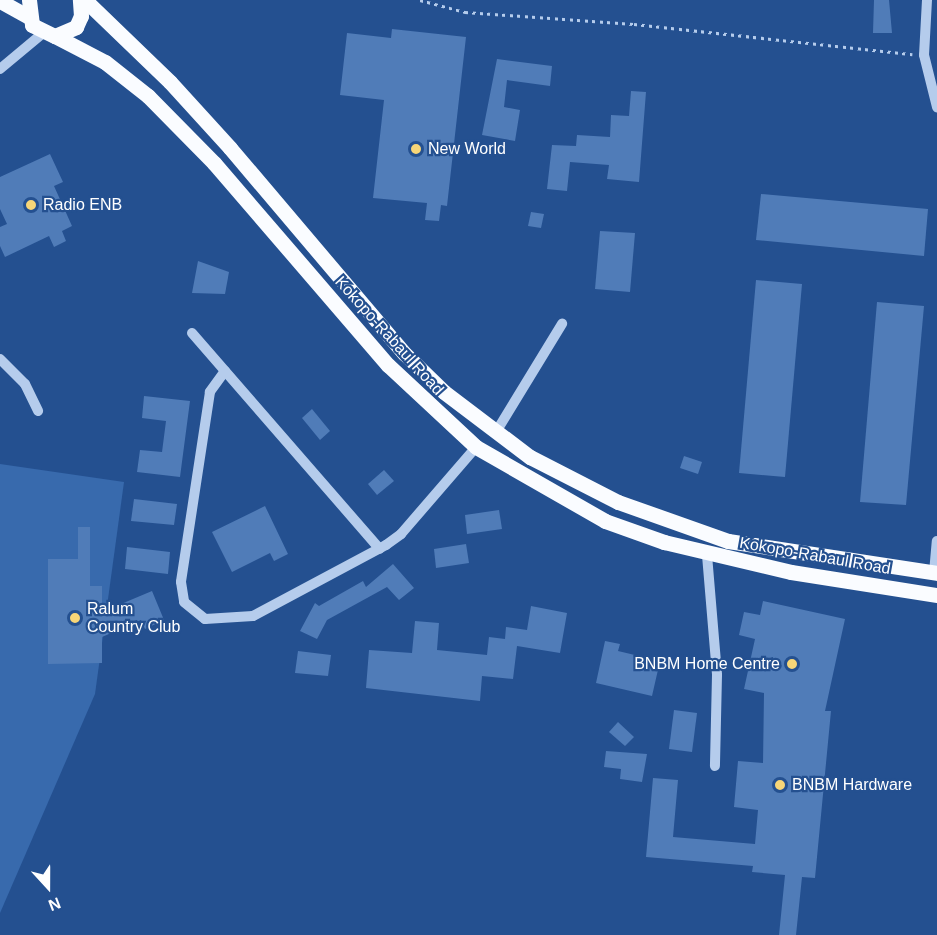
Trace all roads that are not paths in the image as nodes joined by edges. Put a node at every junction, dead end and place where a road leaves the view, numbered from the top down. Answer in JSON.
{"nodes":[{"id":1,"x":29,"y":0,"type":"edge"},
{"id":2,"x":82,"y":0,"type":"edge"},
{"id":3,"x":927,"y":0,"type":"edge"},
{"id":4,"x":0,"y":1,"type":"edge"},
{"id":5,"x":29,"y":16,"type":"junction"},
{"id":6,"x":49,"y":34,"type":"junction"},
{"id":7,"x":0,"y":69,"type":"edge"},
{"id":8,"x":937,"y":107,"type":"edge"},
{"id":9,"x":562,"y":324,"type":"dead end"},
{"id":10,"x":192,"y":333,"type":"dead end"},
{"id":11,"x":0,"y":359,"type":"edge"},
{"id":12,"x":225,"y":371,"type":"junction"},
{"id":13,"x":38,"y":411,"type":"dead end"},
{"id":14,"x":495,"y":432,"type":"junction"},
{"id":15,"x":476,"y":447,"type":"junction"},
{"id":16,"x":937,"y":541,"type":"edge"},
{"id":17,"x":380,"y":549,"type":"junction"},
{"id":18,"x":707,"y":555,"type":"junction"},
{"id":19,"x":936,"y":573,"type":"edge"},
{"id":20,"x":937,"y":595,"type":"edge"},
{"id":21,"x":715,"y":766,"type":"dead end"}],
"edges":[{"from":1,"to":5,"type":"main road"},
{"from":2,"to":6,"type":"main road"},
{"from":2,"to":14,"type":"main road","name":"Kokopo-Rabaul Road"},
{"from":3,"to":8,"type":"street"},
{"from":4,"to":5,"type":"main road"},
{"from":5,"to":6,"type":"main road"},
{"from":6,"to":7,"type":"street"},
{"from":6,"to":15,"type":"main road","name":"Kokopo-Rabaul Road"},
{"from":9,"to":14,"type":"street"},
{"from":10,"to":12,"type":"street"},
{"from":11,"to":13,"type":"street"},
{"from":12,"to":17,"type":"street"},
{"from":12,"to":17,"type":"street"},
{"from":14,"to":19,"type":"main road","name":"Kokopo-Rabaul Road"},
{"from":15,"to":17,"type":"street"},
{"from":15,"to":18,"type":"main road","name":"Kokopo-Rabaul Road"},
{"from":16,"to":19,"type":"street"},
{"from":18,"to":20,"type":"main road","name":"Kokopo-Rabaul Road"},
{"from":18,"to":21,"type":"street"}]}
